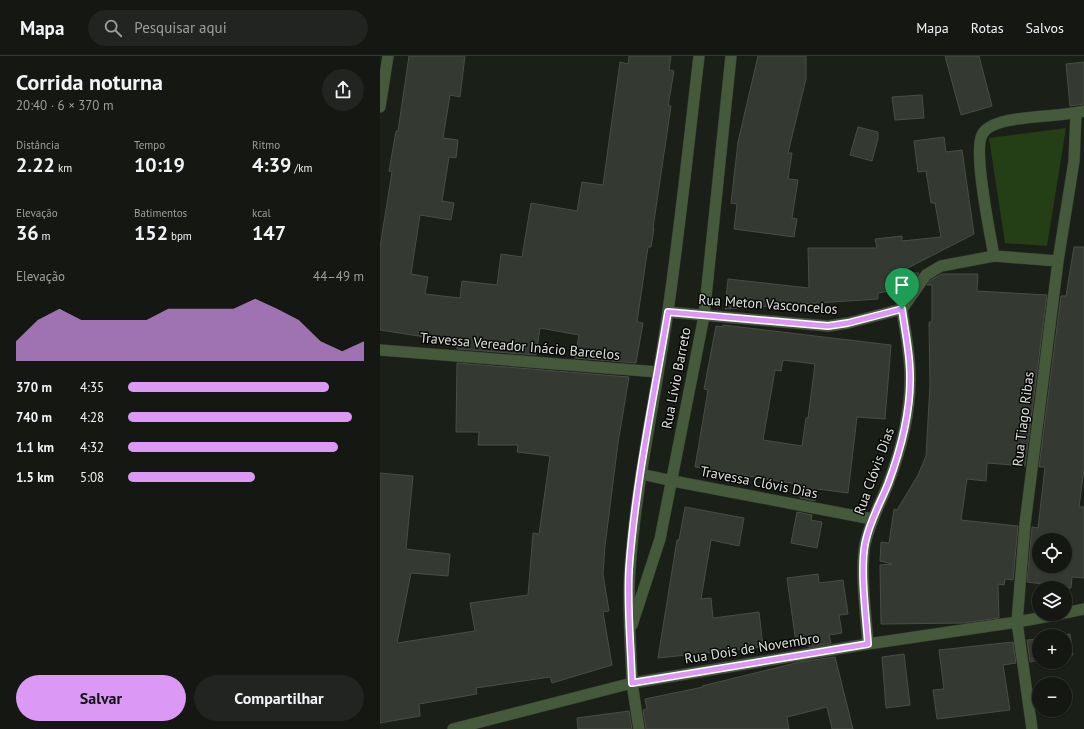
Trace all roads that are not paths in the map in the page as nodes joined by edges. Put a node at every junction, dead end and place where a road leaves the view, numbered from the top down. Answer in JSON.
{"nodes":[{"id":1,"x":388,"y":56,"type":"edge"},
{"id":2,"x":699,"y":56,"type":"edge"},
{"id":3,"x":732,"y":56,"type":"edge"},
{"id":4,"x":380,"y":107,"type":"edge"},
{"id":5,"x":1080,"y":112,"type":"edge"},
{"id":6,"x":1079,"y":161,"type":"edge"},
{"id":7,"x":994,"y":256,"type":"junction"},
{"id":8,"x":1058,"y":261,"type":"junction"},
{"id":9,"x":902,"y":309,"type":"junction"},
{"id":10,"x":668,"y":312,"type":"junction"},
{"id":11,"x":704,"y":316,"type":"junction"},
{"id":12,"x":380,"y":350,"type":"edge"},
{"id":13,"x":658,"y":372,"type":"junction"},
{"id":14,"x":641,"y":474,"type":"junction"},
{"id":15,"x":672,"y":481,"type":"junction"},
{"id":16,"x":872,"y":519,"type":"junction"},
{"id":17,"x":1084,"y":609,"type":"edge"},
{"id":18,"x":1072,"y":612,"type":"edge"},
{"id":19,"x":1032,"y":619,"type":"edge"},
{"id":20,"x":1017,"y":622,"type":"junction"},
{"id":21,"x":630,"y":629,"type":"junction"},
{"id":22,"x":868,"y":644,"type":"junction"},
{"id":23,"x":632,"y":683,"type":"junction"},
{"id":24,"x":453,"y":729,"type":"edge"},
{"id":25,"x":639,"y":729,"type":"edge"},
{"id":26,"x":1032,"y":729,"type":"edge"}],
"edges":[{"from":1,"to":4,"type":"street"},
{"from":2,"to":10,"type":"street","name":"Rua Lívio Barreto"},
{"from":3,"to":11,"type":"street","name":"Rua Lívio Barreto"},
{"from":5,"to":6,"type":"street","name":"Rua Tiago Ribas"},
{"from":5,"to":7,"type":"street"},
{"from":6,"to":8,"type":"street","name":"Rua Tiago Ribas"},
{"from":7,"to":8,"type":"street"},
{"from":7,"to":9,"type":"street"},
{"from":8,"to":20,"type":"street","name":"Rua Tiago Ribas"},
{"from":9,"to":11,"type":"street","name":"Rua Meton Vasconcelos"},
{"from":9,"to":16,"type":"street","name":"Rua Clóvis Dias"},
{"from":10,"to":11,"type":"street","name":"Rua Meton Vasconcelos"},
{"from":10,"to":13,"type":"street","name":"Rua Lívio Barreto"},
{"from":11,"to":15,"type":"street","name":"Rua Lívio Barreto"},
{"from":12,"to":13,"type":"street","name":"Travessa Vereador Inácio Barcelos"},
{"from":13,"to":14,"type":"street","name":"Rua Lívio Barreto"},
{"from":14,"to":15,"type":"street","name":"Travessa Clóvis Dias"},
{"from":14,"to":21,"type":"street","name":"Rua Lívio Barreto"},
{"from":15,"to":16,"type":"street","name":"Travessa Clóvis Dias"},
{"from":15,"to":21,"type":"street","name":"Rua Lívio Barreto"},
{"from":16,"to":22,"type":"street","name":"Rua Clóvis Dias"},
{"from":17,"to":18,"type":"street"},
{"from":19,"to":20,"type":"street","name":"Rua Dois de Novembro"},
{"from":20,"to":22,"type":"street","name":"Rua Dois de Novembro"},
{"from":20,"to":26,"type":"street","name":"Rua Tiago Ribas"},
{"from":21,"to":23,"type":"street","name":"Rua Lívio Barreto"},
{"from":22,"to":23,"type":"street","name":"Rua Dois de Novembro"},
{"from":23,"to":24,"type":"street","name":"Rua Dois de Novembro"},
{"from":23,"to":25,"type":"street","name":"Rua Lívio Barreto"}]}
